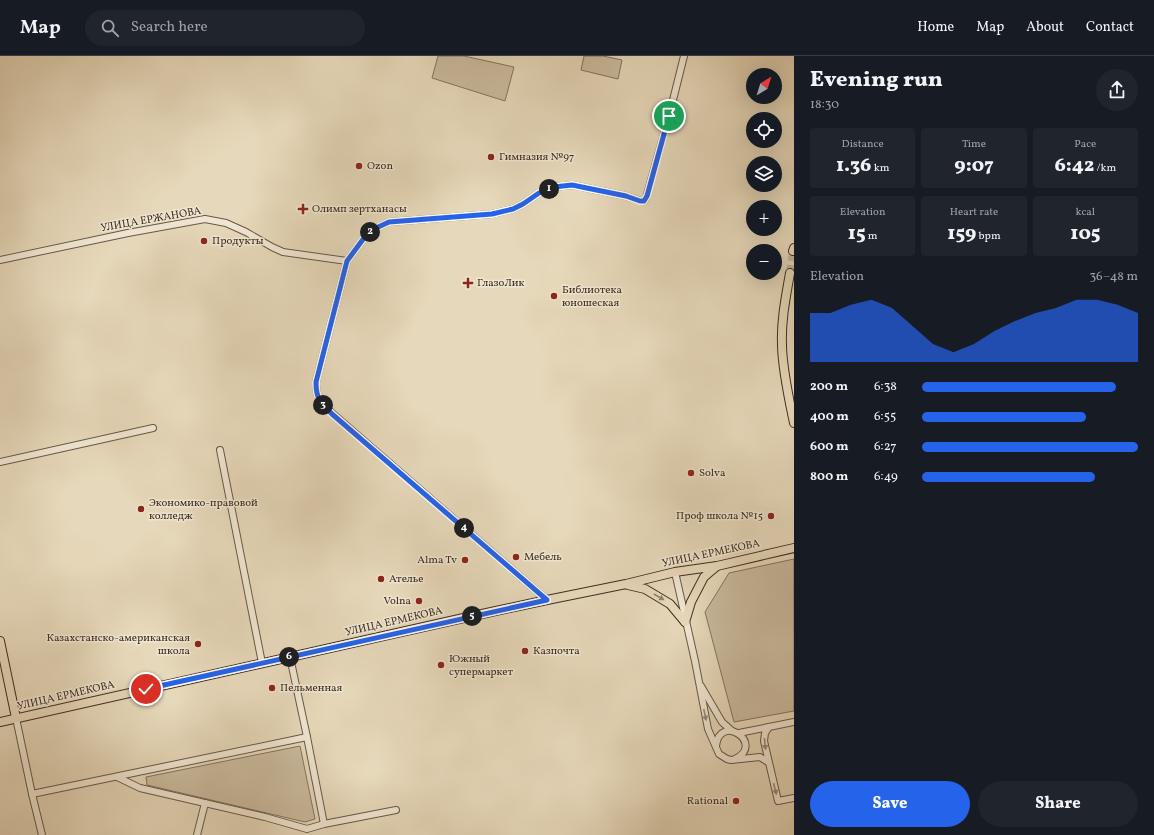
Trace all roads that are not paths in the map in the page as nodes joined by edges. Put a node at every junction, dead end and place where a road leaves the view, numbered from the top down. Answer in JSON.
{"nodes":[{"id":1,"x":684,"y":56,"type":"edge"},
{"id":2,"x":0,"y":260,"type":"edge"},
{"id":3,"x":347,"y":261,"type":"junction"},
{"id":4,"x":790,"y":273,"type":"dead end"},
{"id":5,"x":794,"y":423,"type":"edge"},
{"id":6,"x":153,"y":428,"type":"dead end"},
{"id":7,"x":220,"y":450,"type":"dead end"},
{"id":8,"x":0,"y":462,"type":"edge"},
{"id":9,"x":794,"y":548,"type":"edge"},
{"id":10,"x":717,"y":566,"type":"junction"},
{"id":11,"x":675,"y":572,"type":"junction"},
{"id":12,"x":626,"y":584,"type":"junction"},
{"id":13,"x":547,"y":600,"type":"junction"},
{"id":14,"x":685,"y":622,"type":"junction"},
{"id":15,"x":0,"y":641,"type":"edge"},
{"id":16,"x":290,"y":657,"type":"junction"},
{"id":17,"x":262,"y":663,"type":"junction"},
{"id":18,"x":698,"y":682,"type":"junction"},
{"id":19,"x":16,"y":718,"type":"junction"},
{"id":20,"x":0,"y":722,"type":"edge"},
{"id":21,"x":794,"y":722,"type":"edge"},
{"id":22,"x":769,"y":727,"type":"junction"},
{"id":23,"x":732,"y":731,"type":"junction"},
{"id":24,"x":739,"y":733,"type":"junction"},
{"id":25,"x":308,"y":737,"type":"junction"},
{"id":26,"x":716,"y":746,"type":"junction"},
{"id":27,"x":735,"y":759,"type":"junction"},
{"id":28,"x":768,"y":762,"type":"junction"},
{"id":29,"x":116,"y":777,"type":"junction"},
{"id":30,"x":32,"y":794,"type":"junction"},
{"id":31,"x":794,"y":798,"type":"edge"},
{"id":32,"x":205,"y":803,"type":"junction"},
{"id":33,"x":396,"y":810,"type":"dead end"},
{"id":34,"x":324,"y":824,"type":"junction"},
{"id":35,"x":42,"y":835,"type":"edge"},
{"id":36,"x":197,"y":835,"type":"edge"}],
"edges":[{"from":1,"to":3,"type":"street"},
{"from":2,"to":3,"type":"street","name":"УЛИЦА ЕРЖАНОВА"},
{"from":3,"to":13,"type":"street"},
{"from":4,"to":5,"type":"main road"},
{"from":6,"to":8,"type":"street"},
{"from":7,"to":17,"type":"street"},
{"from":9,"to":10,"type":"main road","name":"УЛИЦА ЕРМЕКОВА"},
{"from":10,"to":11,"type":"main road","name":"УЛИЦА ЕРМЕКОВА"},
{"from":10,"to":14,"type":"main road"},
{"from":11,"to":12,"type":"main road","name":"УЛИЦА ЕРМЕКОВА"},
{"from":11,"to":14,"type":"street"},
{"from":12,"to":13,"type":"main road","name":"УЛИЦА ЕРМЕКОВА"},
{"from":12,"to":14,"type":"main road","one_way":true},
{"from":13,"to":16,"type":"main road","name":"УЛИЦА ЕРМЕКОВА"},
{"from":14,"to":18,"type":"street"},
{"from":15,"to":19,"type":"main road"},
{"from":16,"to":17,"type":"main road","name":"УЛИЦА ЕРМЕКОВА"},
{"from":16,"to":25,"type":"street"},
{"from":17,"to":19,"type":"main road","name":"УЛИЦА ЕРМЕКОВА"},
{"from":18,"to":23,"type":"street"},
{"from":18,"to":26,"type":"street","one_way":true},
{"from":19,"to":20,"type":"main road","name":"УЛИЦА ЕРМЕКОВА"},
{"from":19,"to":30,"type":"street"},
{"from":21,"to":22,"type":"street"},
{"from":22,"to":24,"type":"street"},
{"from":22,"to":28,"type":"street","one_way":true},
{"from":23,"to":24,"type":"street"},
{"from":23,"to":26,"type":"street"},
{"from":24,"to":27,"type":"street"},
{"from":25,"to":29,"type":"street"},
{"from":25,"to":34,"type":"street"},
{"from":26,"to":27,"type":"street"},
{"from":27,"to":28,"type":"street"},
{"from":28,"to":31,"type":"street","one_way":true},
{"from":29,"to":30,"type":"street"},
{"from":29,"to":32,"type":"street"},
{"from":30,"to":35,"type":"street"},
{"from":32,"to":34,"type":"street"},
{"from":32,"to":36,"type":"street"},
{"from":33,"to":34,"type":"street"}]}
